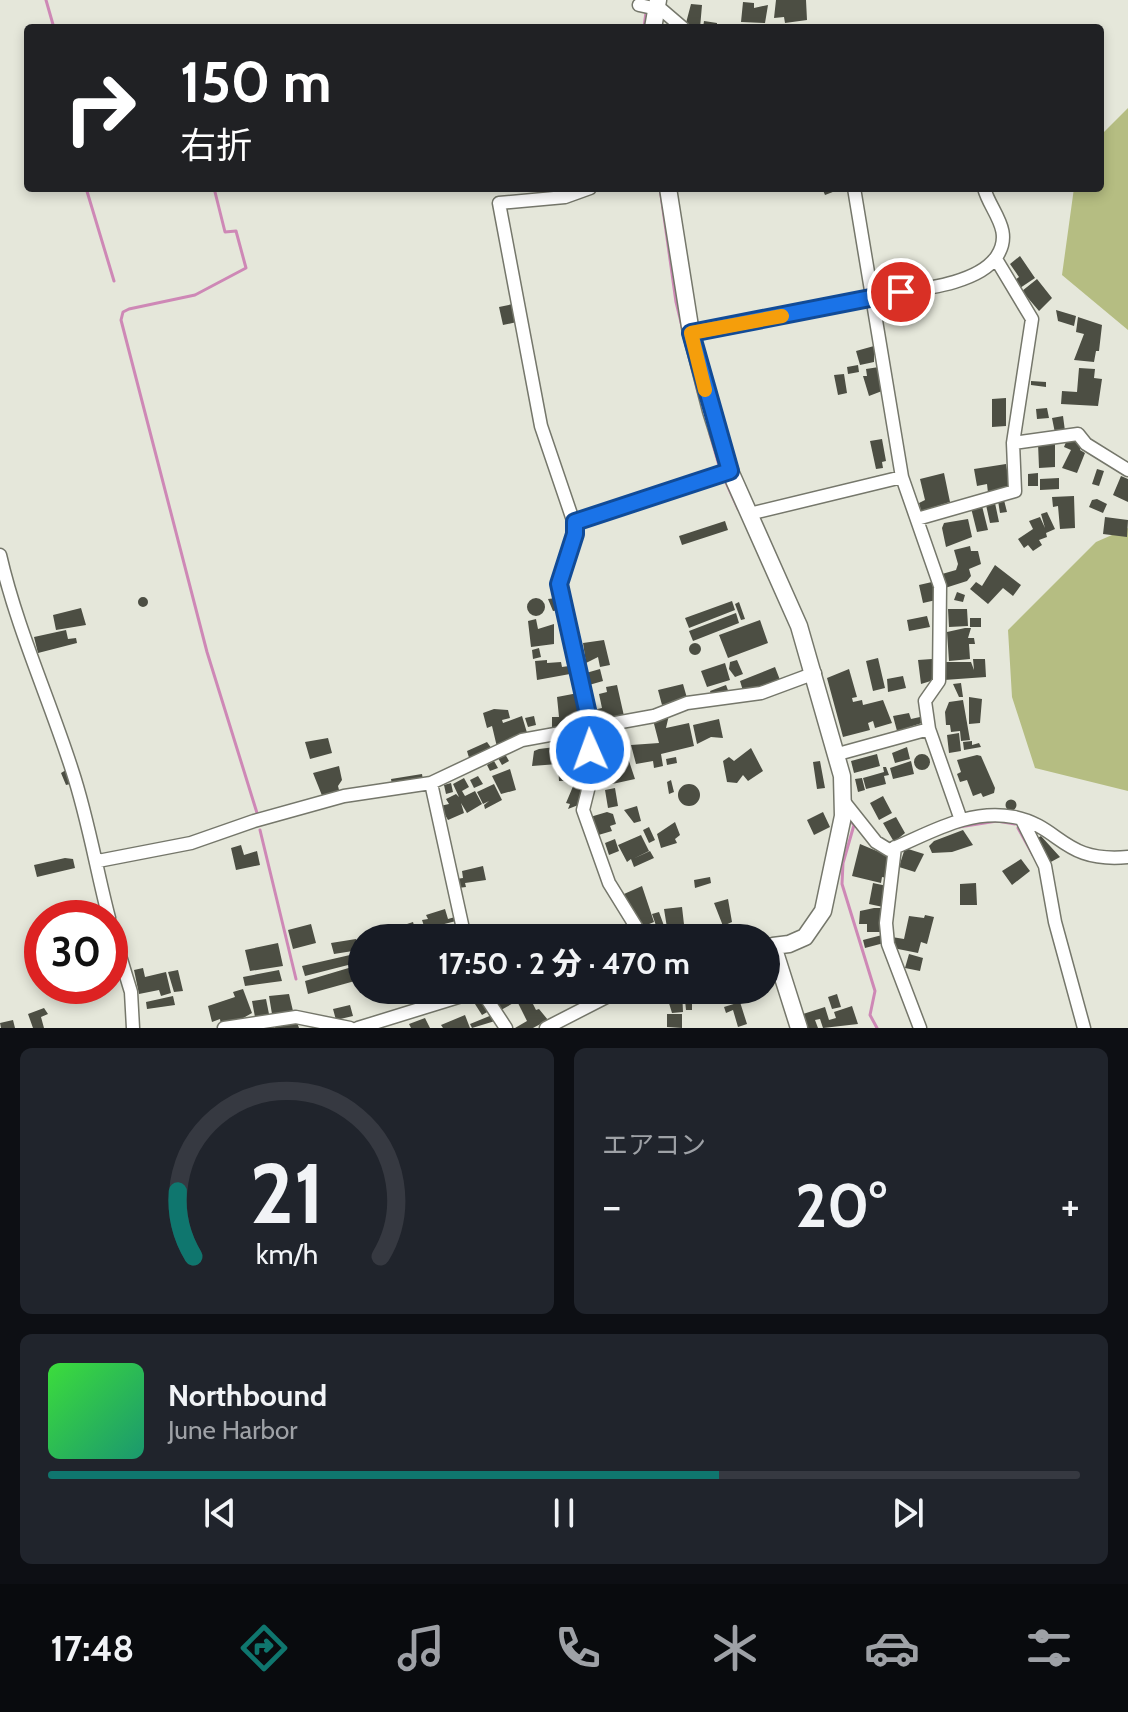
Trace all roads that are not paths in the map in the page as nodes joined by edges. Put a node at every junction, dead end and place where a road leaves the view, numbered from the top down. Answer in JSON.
{"nodes":[{"id":1,"x":650,"y":5,"type":"edge"},
{"id":2,"x":677,"y":24,"type":"edge"},
{"id":3,"x":579,"y":192,"type":"edge"},
{"id":4,"x":669,"y":192,"type":"edge"},
{"id":5,"x":855,"y":192,"type":"edge"},
{"id":6,"x":986,"y":192,"type":"edge"},
{"id":7,"x":996,"y":259,"type":"junction"},
{"id":8,"x":874,"y":296,"type":"junction"},
{"id":9,"x":691,"y":333,"type":"junction"},
{"id":10,"x":1013,"y":443,"type":"junction"},
{"id":11,"x":1128,"y":470,"type":"edge"},
{"id":12,"x":725,"y":473,"type":"junction"},
{"id":13,"x":902,"y":477,"type":"junction"},
{"id":14,"x":749,"y":514,"type":"junction"},
{"id":15,"x":917,"y":519,"type":"junction"},
{"id":16,"x":575,"y":522,"type":"junction"},
{"id":17,"x":0,"y":555,"type":"edge"},
{"id":18,"x":810,"y":675,"type":"junction"},
{"id":19,"x":588,"y":729,"type":"junction"},
{"id":20,"x":929,"y":729,"type":"junction"},
{"id":21,"x":838,"y":754,"type":"junction"},
{"id":22,"x":431,"y":783,"type":"junction"},
{"id":23,"x":841,"y":811,"type":"junction"},
{"id":24,"x":961,"y":820,"type":"junction"},
{"id":25,"x":1022,"y":820,"type":"junction"},
{"id":26,"x":896,"y":849,"type":"junction"},
{"id":27,"x":1128,"y":857,"type":"edge"},
{"id":28,"x":98,"y":861,"type":"junction"},
{"id":29,"x":105,"y":900,"type":"edge"},
{"id":30,"x":462,"y":924,"type":"edge"},
{"id":31,"x":634,"y":924,"type":"edge"},
{"id":32,"x":780,"y":945,"type":"edge"},
{"id":33,"x":780,"y":977,"type":"edge"},
{"id":34,"x":128,"y":982,"type":"edge"},
{"id":35,"x":436,"y":1004,"type":"edge"},
{"id":36,"x":490,"y":1004,"type":"edge"},
{"id":37,"x":593,"y":1004,"type":"edge"},
{"id":38,"x":133,"y":1028,"type":"edge"},
{"id":39,"x":224,"y":1028,"type":"edge"},
{"id":40,"x":350,"y":1028,"type":"edge"},
{"id":41,"x":358,"y":1028,"type":"edge"},
{"id":42,"x":506,"y":1028,"type":"edge"},
{"id":43,"x":546,"y":1028,"type":"edge"},
{"id":44,"x":799,"y":1028,"type":"edge"},
{"id":45,"x":920,"y":1028,"type":"edge"},
{"id":46,"x":1084,"y":1028,"type":"edge"}],
"edges":[{"from":1,"to":2,"type":"street"},
{"from":3,"to":16,"type":"street"},
{"from":4,"to":9,"type":"street"},
{"from":5,"to":8,"type":"street"},
{"from":6,"to":7,"type":"street"},
{"from":7,"to":8,"type":"street"},
{"from":7,"to":10,"type":"street"},
{"from":8,"to":9,"type":"street"},
{"from":8,"to":13,"type":"street"},
{"from":9,"to":12,"type":"street"},
{"from":10,"to":11,"type":"street"},
{"from":10,"to":15,"type":"street"},
{"from":12,"to":14,"type":"street"},
{"from":12,"to":16,"type":"street"},
{"from":13,"to":14,"type":"street"},
{"from":13,"to":15,"type":"street"},
{"from":14,"to":18,"type":"street"},
{"from":15,"to":20,"type":"street"},
{"from":16,"to":19,"type":"street"},
{"from":17,"to":28,"type":"street"},
{"from":18,"to":19,"type":"street"},
{"from":18,"to":21,"type":"street"},
{"from":19,"to":22,"type":"street"},
{"from":19,"to":31,"type":"street"},
{"from":20,"to":21,"type":"street"},
{"from":20,"to":24,"type":"street"},
{"from":21,"to":23,"type":"street"},
{"from":22,"to":28,"type":"street"},
{"from":22,"to":30,"type":"street"},
{"from":23,"to":26,"type":"street"},
{"from":23,"to":32,"type":"street"},
{"from":24,"to":25,"type":"street"},
{"from":24,"to":26,"type":"street"},
{"from":25,"to":27,"type":"street"},
{"from":25,"to":46,"type":"street"},
{"from":26,"to":45,"type":"street"},
{"from":28,"to":29,"type":"street"},
{"from":33,"to":44,"type":"street"},
{"from":34,"to":38,"type":"street"},
{"from":35,"to":41,"type":"street"},
{"from":36,"to":42,"type":"street"},
{"from":37,"to":43,"type":"street"},
{"from":39,"to":40,"type":"street"}]}
